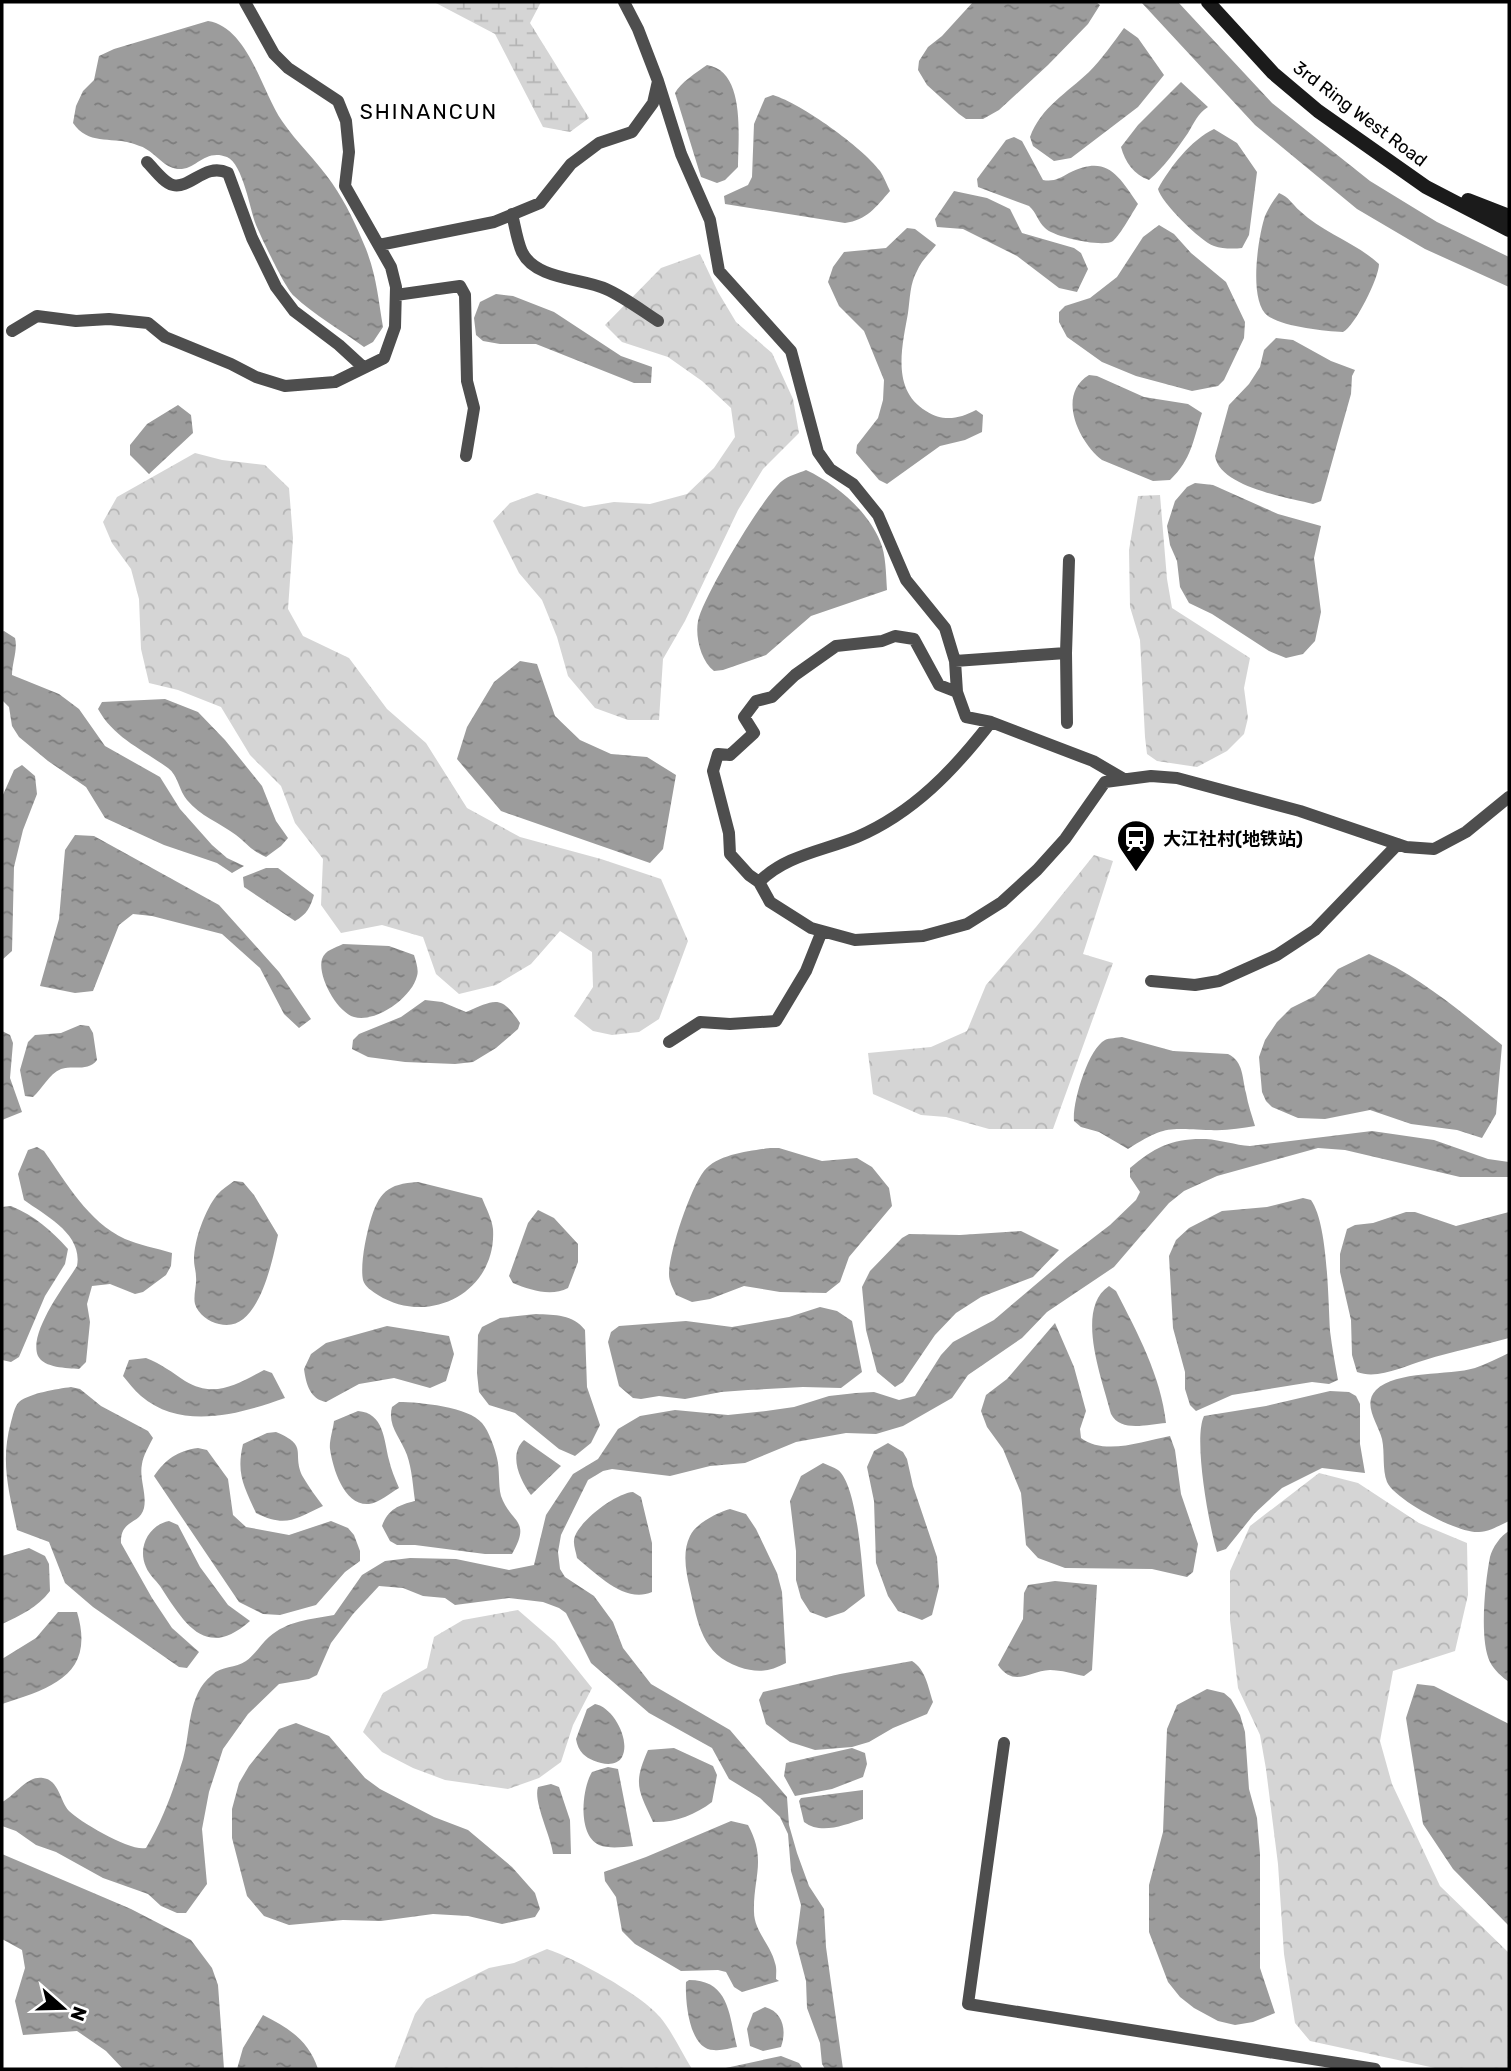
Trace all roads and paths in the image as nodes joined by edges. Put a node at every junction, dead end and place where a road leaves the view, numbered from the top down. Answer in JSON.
{"nodes":[{"id":1,"x":245,"y":2,"type":"edge"},
{"id":2,"x":624,"y":2,"type":"edge"},
{"id":3,"x":1208,"y":2,"type":"edge"},
{"id":4,"x":1217,"y":2,"type":"edge"},
{"id":5,"x":658,"y":81,"type":"junction"},
{"id":6,"x":147,"y":162,"type":"dead end"},
{"id":7,"x":512,"y":214,"type":"junction"},
{"id":8,"x":1509,"y":216,"type":"edge"},
{"id":9,"x":1509,"y":230,"type":"edge"},
{"id":10,"x":379,"y":245,"type":"junction"},
{"id":11,"x":396,"y":295,"type":"junction"},
{"id":12,"x":658,"y":321,"type":"dead end"},
{"id":13,"x":12,"y":331,"type":"dead end"},
{"id":14,"x":363,"y":367,"type":"junction"},
{"id":15,"x":466,"y":456,"type":"dead end"},
{"id":16,"x":1069,"y":560,"type":"dead end"},
{"id":17,"x":1066,"y":653,"type":"junction"},
{"id":18,"x":955,"y":661,"type":"junction"},
{"id":19,"x":957,"y":692,"type":"junction"},
{"id":20,"x":991,"y":722,"type":"junction"},
{"id":21,"x":1067,"y":723,"type":"dead end"},
{"id":22,"x":1122,"y":778,"type":"junction"},
{"id":23,"x":1509,"y":797,"type":"edge"},
{"id":24,"x":1398,"y":844,"type":"junction"},
{"id":25,"x":759,"y":882,"type":"junction"},
{"id":26,"x":822,"y":931,"type":"junction"},
{"id":27,"x":1151,"y":981,"type":"dead end"},
{"id":28,"x":669,"y":1042,"type":"dead end"},
{"id":29,"x":1004,"y":1743,"type":"dead end"},
{"id":30,"x":1375,"y":2069,"type":"edge"}],
"edges":[{"from":1,"to":10,"type":"street"},
{"from":2,"to":5,"type":"street"},
{"from":3,"to":9,"type":"main road","name":"3rd Ring West Road"},
{"from":4,"to":8,"type":"main road","name":"3rd Ring West Road"},
{"from":5,"to":7,"type":"street"},
{"from":5,"to":18,"type":"street"},
{"from":6,"to":14,"type":"street"},
{"from":7,"to":10,"type":"street"},
{"from":7,"to":12,"type":"street"},
{"from":10,"to":11,"type":"street"},
{"from":11,"to":14,"type":"street"},
{"from":11,"to":15,"type":"street"},
{"from":13,"to":14,"type":"street"},
{"from":16,"to":17,"type":"street"},
{"from":17,"to":18,"type":"street"},
{"from":17,"to":21,"type":"street"},
{"from":18,"to":19,"type":"street"},
{"from":19,"to":20,"type":"street"},
{"from":19,"to":25,"type":"street"},
{"from":20,"to":22,"type":"street"},
{"from":20,"to":25,"type":"street"},
{"from":22,"to":24,"type":"street"},
{"from":22,"to":26,"type":"street"},
{"from":23,"to":24,"type":"street"},
{"from":24,"to":27,"type":"street"},
{"from":25,"to":26,"type":"street"},
{"from":26,"to":28,"type":"street"},
{"from":29,"to":30,"type":"street"}]}
